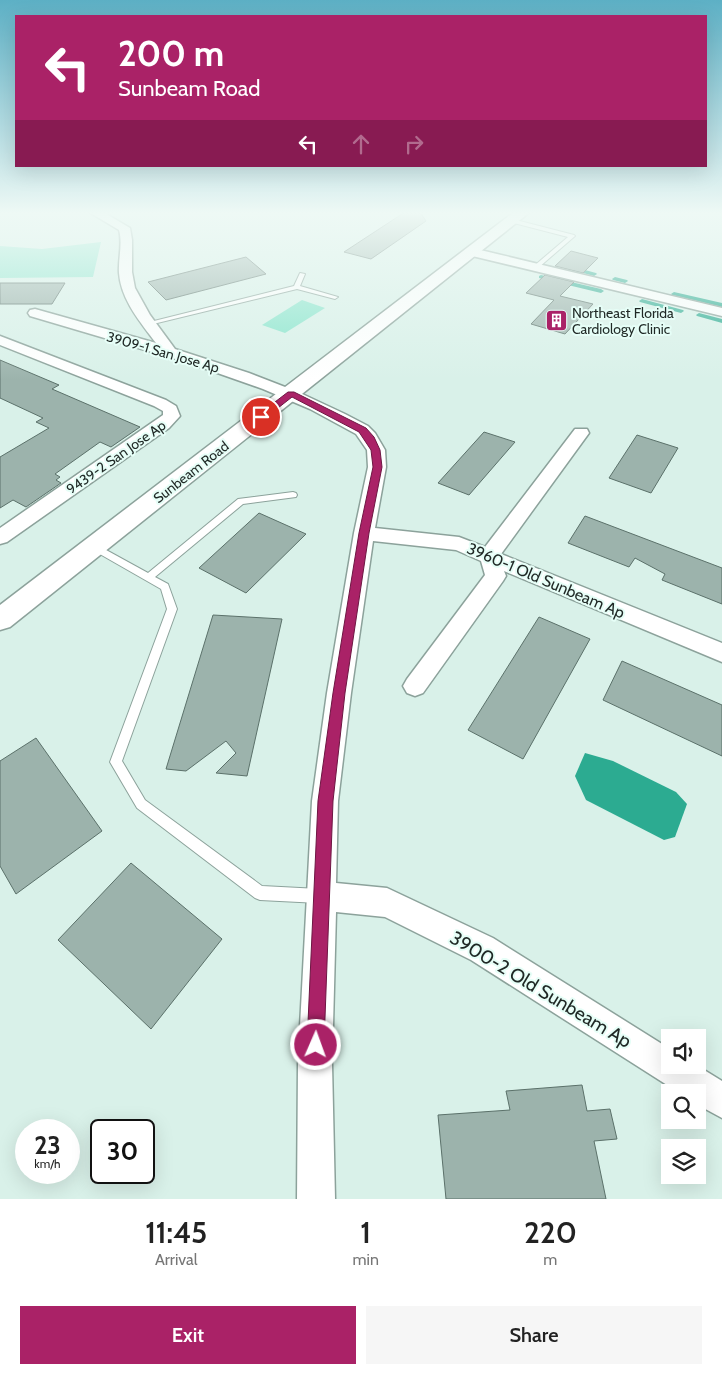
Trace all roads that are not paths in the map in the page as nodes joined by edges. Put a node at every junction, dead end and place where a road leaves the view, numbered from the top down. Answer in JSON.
{"nodes":[{"id":1,"x":125,"y":268,"type":"edge"},
{"id":2,"x":452,"y":268,"type":"edge"},
{"id":3,"x":540,"y":268,"type":"edge"},
{"id":4,"x":302,"y":274,"type":"dead end"},
{"id":5,"x":297,"y":287,"type":"junction"},
{"id":6,"x":335,"y":297,"type":"dead end"},
{"id":7,"x":722,"y":312,"type":"edge"},
{"id":8,"x":35,"y":313,"type":"dead end"},
{"id":9,"x":150,"y":323,"type":"junction"},
{"id":10,"x":0,"y":340,"type":"edge"},
{"id":11,"x":169,"y":351,"type":"junction"},
{"id":12,"x":291,"y":394,"type":"junction"},
{"id":13,"x":581,"y":433,"type":"dead end"},
{"id":14,"x":293,"y":495,"type":"dead end"},
{"id":15,"x":364,"y":533,"type":"junction"},
{"id":16,"x":0,"y":537,"type":"edge"},
{"id":17,"x":94,"y":547,"type":"junction"},
{"id":18,"x":489,"y":556,"type":"junction"},
{"id":19,"x":148,"y":577,"type":"junction"},
{"id":20,"x":2,"y":616,"type":"edge"},
{"id":21,"x":722,"y":653,"type":"edge"},
{"id":22,"x":415,"y":686,"type":"dead end"},
{"id":23,"x":322,"y":896,"type":"junction"},
{"id":24,"x":722,"y":1101,"type":"edge"},
{"id":25,"x":316,"y":1199,"type":"edge"}],
"edges":[{"from":1,"to":9,"type":"street"},
{"from":2,"to":12,"type":"street","name":"Sunbeam Road"},
{"from":3,"to":7,"type":"street"},
{"from":4,"to":5,"type":"lane"},
{"from":5,"to":6,"type":"lane"},
{"from":5,"to":9,"type":"lane"},
{"from":8,"to":11,"type":"street","name":"3909-1 San Jose Ap"},
{"from":9,"to":11,"type":"street"},
{"from":10,"to":16,"type":"street","name":"9439-2 San Jose Ap"},
{"from":11,"to":12,"type":"street","name":"3909-1 San Jose Ap"},
{"from":12,"to":15,"type":"street","name":"3909-1 San Jose Ap"},
{"from":12,"to":17,"type":"street","name":"Sunbeam Road"},
{"from":13,"to":18,"type":"street"},
{"from":14,"to":19,"type":"lane"},
{"from":15,"to":18,"type":"street","name":"3960-1 Old Sunbeam Ap"},
{"from":15,"to":23,"type":"street","name":"3909-1 San Jose Ap"},
{"from":17,"to":19,"type":"lane"},
{"from":17,"to":20,"type":"street","name":"Sunbeam Road"},
{"from":18,"to":21,"type":"street","name":"3960-1 Old Sunbeam Ap"},
{"from":18,"to":22,"type":"street"},
{"from":19,"to":23,"type":"lane"},
{"from":23,"to":24,"type":"street","name":"3900-2 Old Sunbeam Ap"},
{"from":23,"to":25,"type":"street","name":"3909-1 San Jose Ap"}]}
